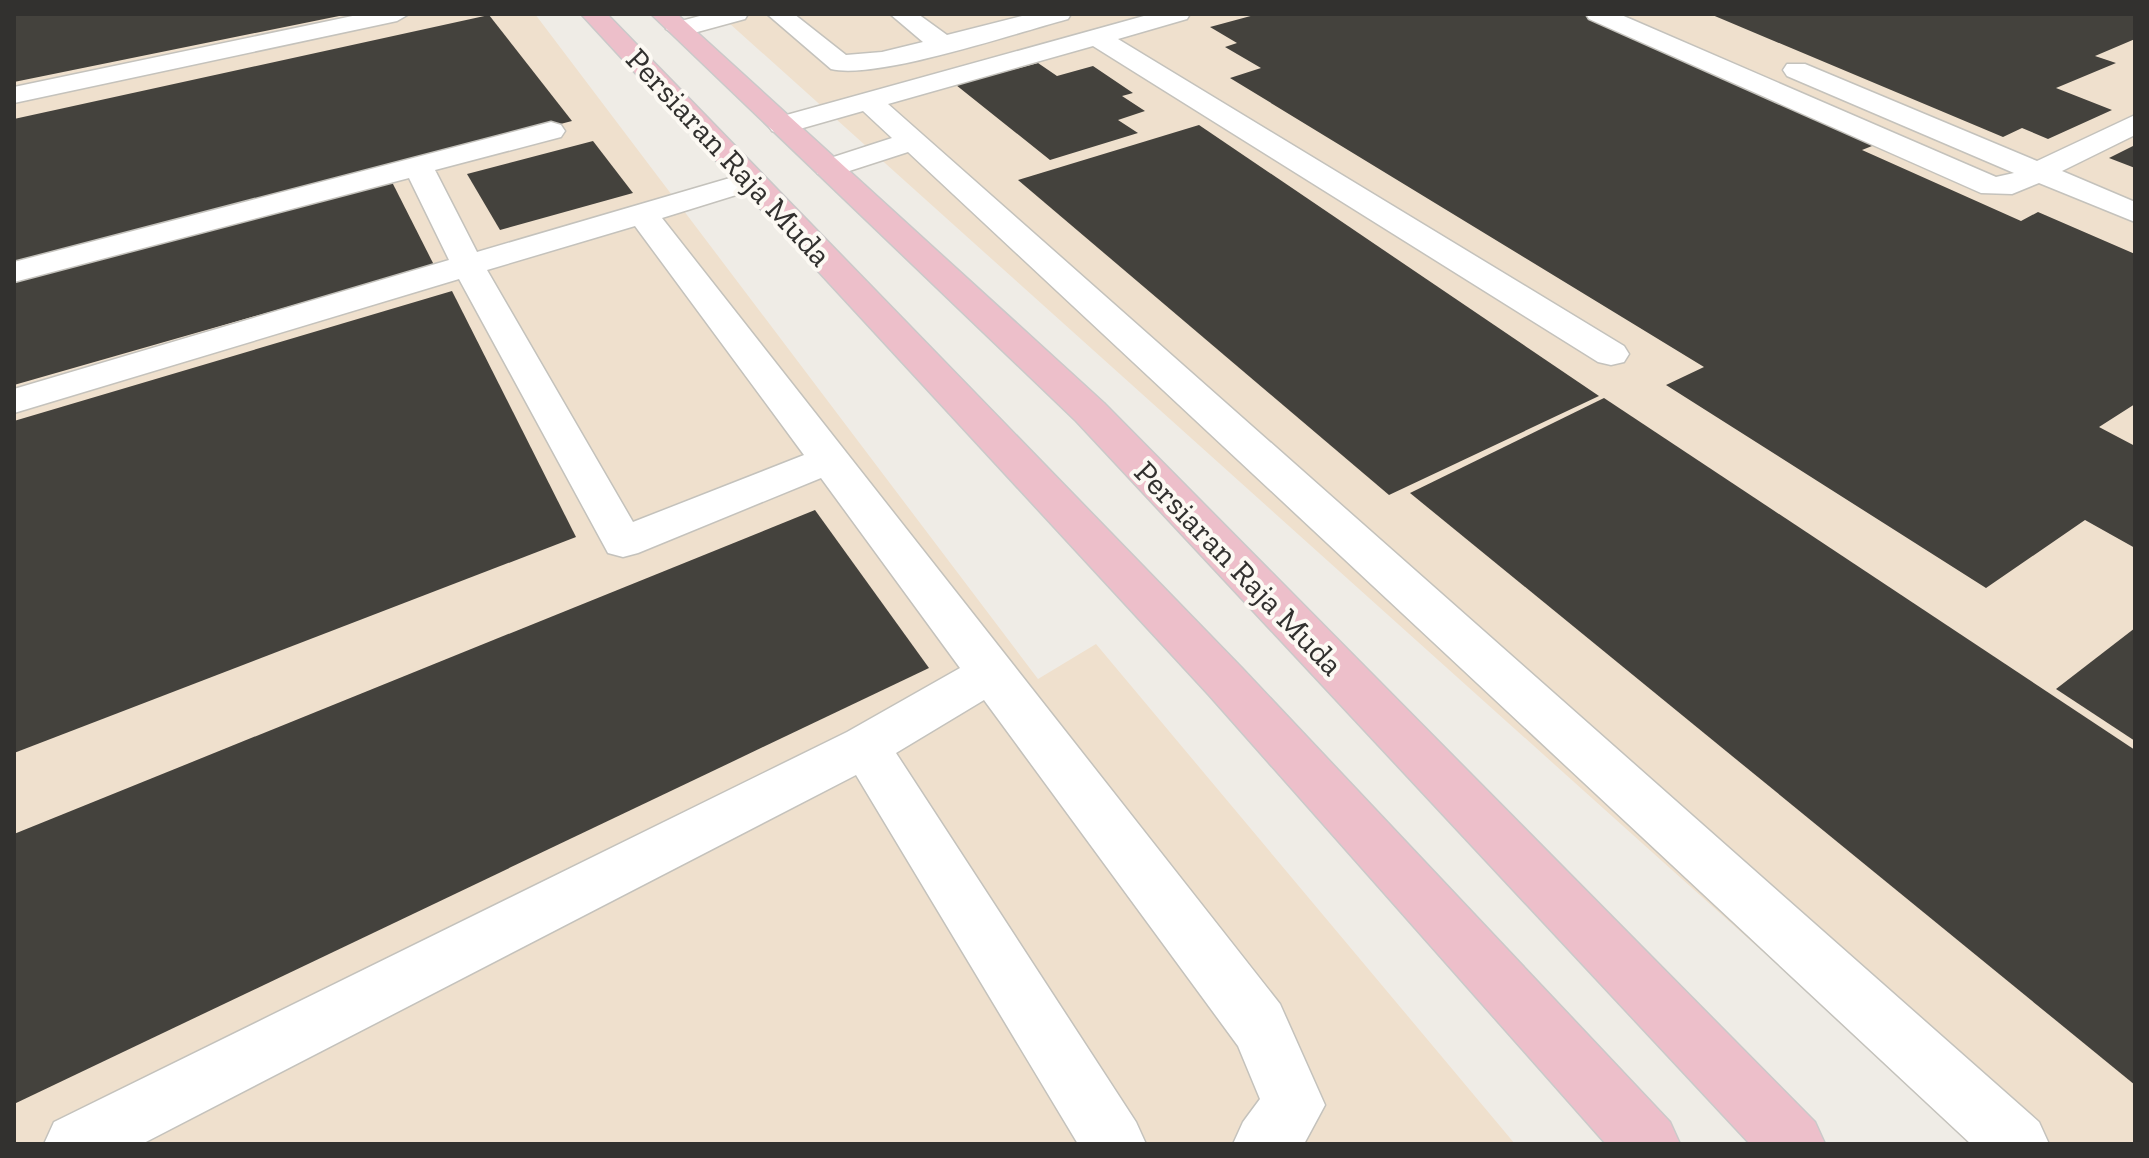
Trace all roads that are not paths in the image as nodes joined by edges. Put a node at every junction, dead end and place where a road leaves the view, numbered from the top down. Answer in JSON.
{"nodes":[{"id":1,"x":397,"y":14,"type":"edge"},
{"id":2,"x":593,"y":14,"type":"edge"},
{"id":3,"x":736,"y":14,"type":"edge"},
{"id":4,"x":779,"y":14,"type":"edge"},
{"id":5,"x":902,"y":14,"type":"edge"},
{"id":6,"x":1059,"y":14,"type":"edge"},
{"id":7,"x":1178,"y":14,"type":"edge"},
{"id":8,"x":1598,"y":14,"type":"edge"},
{"id":9,"x":1661,"y":14,"type":"edge"},
{"id":10,"x":669,"y":18,"type":"edge"},
{"id":11,"x":1005,"y":20,"type":"edge"},
{"id":12,"x":1097,"y":37,"type":"junction"},
{"id":13,"x":1734,"y":44,"type":"dead end"},
{"id":14,"x":943,"y":45,"type":"junction"},
{"id":15,"x":1778,"y":63,"type":"dead end"},
{"id":16,"x":14,"y":95,"type":"edge"},
{"id":17,"x":869,"y":101,"type":"junction"},
{"id":18,"x":2135,"y":124,"type":"edge"},
{"id":19,"x":782,"y":125,"type":"junction"},
{"id":20,"x":551,"y":131,"type":"dead end"},
{"id":21,"x":912,"y":141,"type":"junction"},
{"id":22,"x":418,"y":166,"type":"junction"},
{"id":23,"x":829,"y":168,"type":"junction"},
{"id":24,"x":2040,"y":172,"type":"junction"},
{"id":25,"x":751,"y":181,"type":"junction"},
{"id":26,"x":642,"y":213,"type":"junction"},
{"id":27,"x":2135,"y":213,"type":"edge"},
{"id":28,"x":468,"y":266,"type":"junction"},
{"id":29,"x":14,"y":272,"type":"edge"},
{"id":30,"x":1611,"y":354,"type":"dead end"},
{"id":31,"x":14,"y":401,"type":"edge"},
{"id":32,"x":830,"y":459,"type":"junction"},
{"id":33,"x":993,"y":672,"type":"junction"},
{"id":34,"x":865,"y":747,"type":"junction"},
{"id":35,"x":76,"y":1144,"type":"edge"},
{"id":36,"x":1114,"y":1144,"type":"edge"},
{"id":37,"x":1265,"y":1144,"type":"edge"},
{"id":38,"x":1648,"y":1144,"type":"edge"},
{"id":39,"x":1793,"y":1144,"type":"edge"},
{"id":40,"x":2017,"y":1144,"type":"edge"}],
"edges":[{"from":1,"to":16,"type":"lane"},
{"from":2,"to":25,"type":"main road","name":"Persiaran Raja Muda"},
{"from":3,"to":10,"type":"lane"},
{"from":4,"to":14,"type":"lane"},
{"from":5,"to":14,"type":"lane"},
{"from":6,"to":11,"type":"lane"},
{"from":7,"to":12,"type":"lane"},
{"from":8,"to":24,"type":"lane"},
{"from":9,"to":13,"type":"lane"},
{"from":10,"to":19,"type":"main road","name":"Persiaran Raja Muda"},
{"from":11,"to":14,"type":"lane"},
{"from":12,"to":17,"type":"lane"},
{"from":12,"to":30,"type":"lane"},
{"from":15,"to":24,"type":"lane"},
{"from":17,"to":19,"type":"lane"},
{"from":17,"to":21,"type":"lane"},
{"from":18,"to":24,"type":"lane"},
{"from":19,"to":23,"type":"main road","name":"Persiaran Raja Muda"},
{"from":20,"to":22,"type":"lane"},
{"from":21,"to":23,"type":"lane"},
{"from":21,"to":40,"type":"lane"},
{"from":22,"to":28,"type":"lane"},
{"from":22,"to":29,"type":"lane"},
{"from":23,"to":39,"type":"main road","name":"Persiaran Raja Muda"},
{"from":24,"to":27,"type":"lane"},
{"from":25,"to":26,"type":"lane"},
{"from":25,"to":38,"type":"main road","name":"Persiaran Raja Muda"},
{"from":26,"to":28,"type":"lane"},
{"from":26,"to":32,"type":"lane"},
{"from":28,"to":31,"type":"lane"},
{"from":28,"to":32,"type":"lane"},
{"from":32,"to":33,"type":"lane"},
{"from":33,"to":34,"type":"lane"},
{"from":33,"to":37,"type":"lane"},
{"from":34,"to":35,"type":"lane"},
{"from":34,"to":36,"type":"lane"}]}
